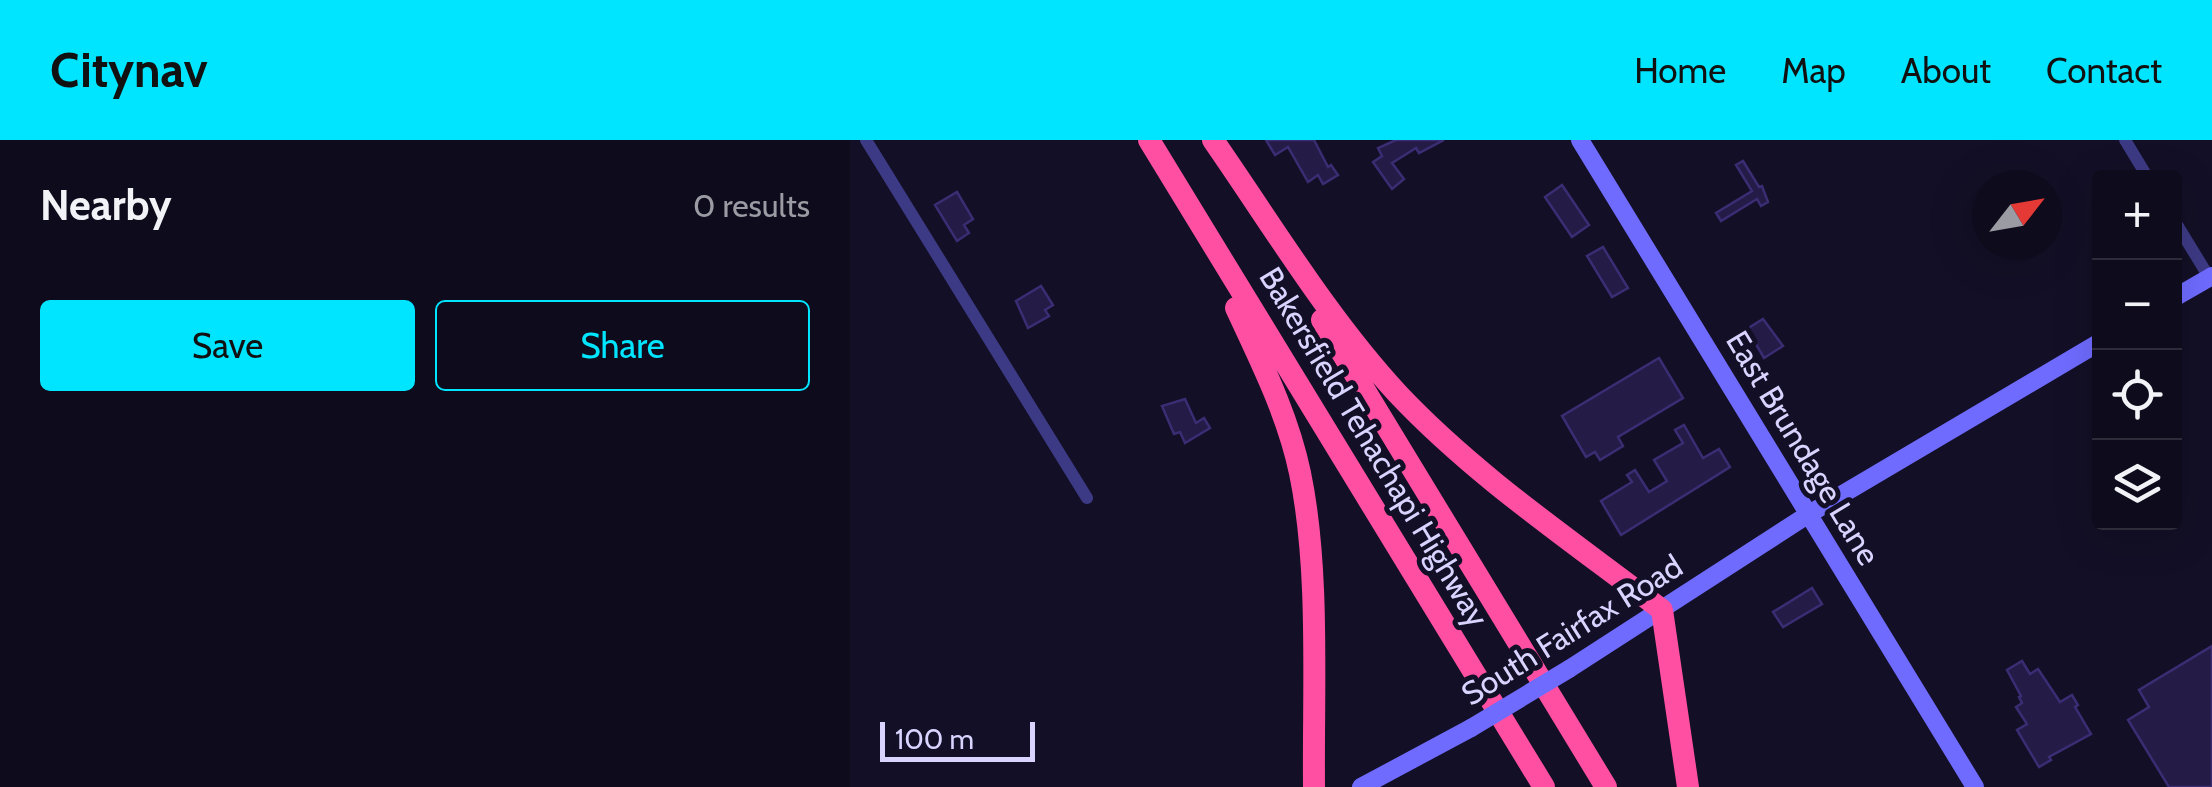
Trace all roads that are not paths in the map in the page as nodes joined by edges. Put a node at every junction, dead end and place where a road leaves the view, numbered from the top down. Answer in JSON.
{"nodes":[{"id":1,"x":866,"y":140,"type":"edge"},
{"id":2,"x":1149,"y":140,"type":"edge"},
{"id":3,"x":1213,"y":140,"type":"edge"},
{"id":4,"x":1580,"y":140,"type":"edge"},
{"id":5,"x":2126,"y":140,"type":"edge"},
{"id":6,"x":2143,"y":170,"type":"edge"},
{"id":7,"x":1186,"y":201,"type":"junction"},
{"id":8,"x":2182,"y":232,"type":"edge"},
{"id":9,"x":2211,"y":276,"type":"edge"},
{"id":10,"x":2182,"y":293,"type":"edge"},
{"id":11,"x":2092,"y":347,"type":"edge"},
{"id":12,"x":1087,"y":498,"type":"dead end"},
{"id":13,"x":1809,"y":514,"type":"junction"},
{"id":14,"x":1662,"y":610,"type":"junction"},
{"id":15,"x":1314,"y":787,"type":"edge"},
{"id":16,"x":1361,"y":787,"type":"edge"},
{"id":17,"x":1544,"y":787,"type":"edge"},
{"id":18,"x":1606,"y":787,"type":"edge"},
{"id":19,"x":1688,"y":787,"type":"edge"},
{"id":20,"x":1976,"y":787,"type":"edge"}],
"edges":[{"from":1,"to":12,"type":"street"},
{"from":2,"to":7,"type":"highway","name":"Bakersfield Tehachapi Highway"},
{"from":3,"to":14,"type":"highway"},
{"from":3,"to":18,"type":"highway","name":"Bakersfield Tehachapi Highway"},
{"from":4,"to":13,"type":"main road","name":"East Brundage Lane"},
{"from":5,"to":6,"type":"street"},
{"from":7,"to":15,"type":"highway"},
{"from":7,"to":17,"type":"highway","name":"Bakersfield Tehachapi Highway"},
{"from":8,"to":9,"type":"street"},
{"from":9,"to":10,"type":"main road"},
{"from":11,"to":13,"type":"main road","name":"South Fairfax Road"},
{"from":13,"to":14,"type":"main road","name":"South Fairfax Road"},
{"from":13,"to":20,"type":"main road","name":"East Brundage Lane"},
{"from":14,"to":16,"type":"main road","name":"South Fairfax Road","bridge":true},
{"from":14,"to":19,"type":"highway"}]}
